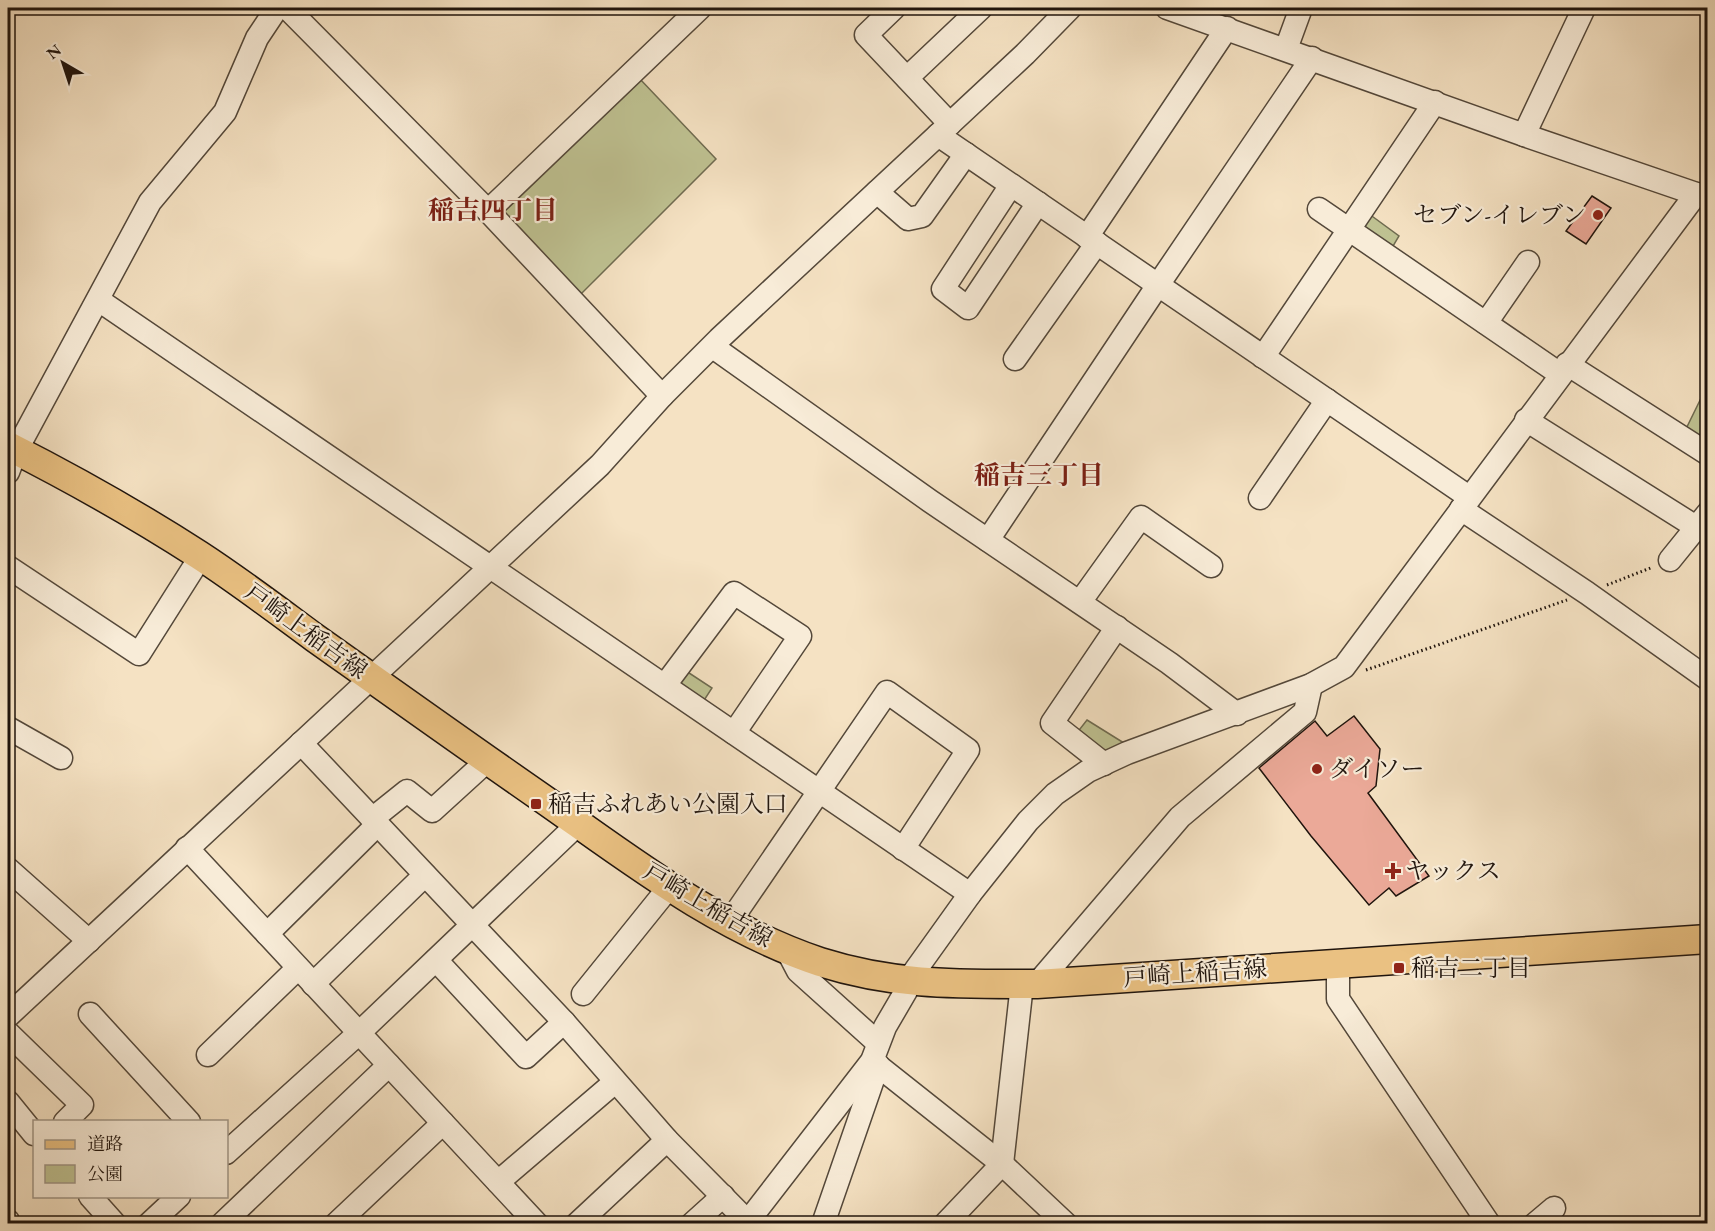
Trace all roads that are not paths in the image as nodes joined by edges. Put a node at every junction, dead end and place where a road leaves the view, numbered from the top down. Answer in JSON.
{"nodes":[{"id":1,"x":277,"y":8,"type":"edge"},
{"id":2,"x":287,"y":8,"type":"edge"},
{"id":3,"x":700,"y":8,"type":"edge"},
{"id":4,"x":894,"y":8,"type":"edge"},
{"id":5,"x":981,"y":8,"type":"edge"},
{"id":6,"x":1070,"y":8,"type":"edge"},
{"id":7,"x":1167,"y":8,"type":"edge"},
{"id":8,"x":1301,"y":8,"type":"edge"},
{"id":9,"x":1584,"y":8,"type":"edge"},
{"id":10,"x":1227,"y":28,"type":"junction"},
{"id":11,"x":1286,"y":49,"type":"junction"},
{"id":12,"x":1312,"y":58,"type":"junction"},
{"id":13,"x":907,"y":78,"type":"junction"},
{"id":14,"x":1435,"y":102,"type":"junction"},
{"id":15,"x":944,"y":130,"type":"junction"},
{"id":16,"x":1524,"y":135,"type":"junction"},
{"id":17,"x":966,"y":154,"type":"junction"},
{"id":18,"x":1011,"y":185,"type":"junction"},
{"id":19,"x":877,"y":192,"type":"junction"},
{"id":20,"x":1702,"y":196,"type":"edge"},
{"id":21,"x":1038,"y":203,"type":"junction"},
{"id":22,"x":1319,"y":209,"type":"dead end"},
{"id":23,"x":488,"y":211,"type":"junction"},
{"id":24,"x":1348,"y":229,"type":"junction"},
{"id":25,"x":1092,"y":240,"type":"junction"},
{"id":26,"x":1528,"y":262,"type":"dead end"},
{"id":27,"x":1158,"y":285,"type":"junction"},
{"id":28,"x":94,"y":307,"type":"junction"},
{"id":29,"x":1486,"y":323,"type":"junction"},
{"id":30,"x":713,"y":347,"type":"junction"},
{"id":31,"x":1263,"y":357,"type":"junction"},
{"id":32,"x":1015,"y":359,"type":"dead end"},
{"id":33,"x":1564,"y":369,"type":"junction"},
{"id":34,"x":662,"y":396,"type":"junction"},
{"id":35,"x":1327,"y":400,"type":"junction"},
{"id":36,"x":1526,"y":420,"type":"junction"},
{"id":37,"x":1707,"y":454,"type":"edge"},
{"id":38,"x":10,"y":456,"type":"edge"},
{"id":39,"x":1260,"y":498,"type":"dead end"},
{"id":40,"x":1465,"y":503,"type":"junction"},
{"id":41,"x":1702,"y":520,"type":"edge"},
{"id":42,"x":988,"y":540,"type":"junction"},
{"id":43,"x":201,"y":556,"type":"junction"},
{"id":44,"x":1670,"y":560,"type":"road end"},
{"id":45,"x":1211,"y":566,"type":"dead end"},
{"id":46,"x":8,"y":567,"type":"edge"},
{"id":47,"x":489,"y":568,"type":"junction"},
{"id":48,"x":1080,"y":602,"type":"junction"},
{"id":49,"x":1117,"y":627,"type":"junction"},
{"id":50,"x":371,"y":677,"type":"junction"},
{"id":51,"x":1707,"y":680,"type":"edge"},
{"id":52,"x":665,"y":685,"type":"junction"},
{"id":53,"x":1311,"y":685,"type":"junction"},
{"id":54,"x":1237,"y":714,"type":"junction"},
{"id":55,"x":8,"y":728,"type":"edge"},
{"id":56,"x":734,"y":733,"type":"junction"},
{"id":57,"x":301,"y":743,"type":"junction"},
{"id":58,"x":61,"y":758,"type":"dead end"},
{"id":59,"x":488,"y":760,"type":"junction"},
{"id":60,"x":1104,"y":764,"type":"junction"},
{"id":61,"x":819,"y":791,"type":"junction"},
{"id":62,"x":375,"y":822,"type":"junction"},
{"id":63,"x":579,"y":824,"type":"junction"},
{"id":64,"x":187,"y":848,"type":"junction"},
{"id":65,"x":903,"y":849,"type":"junction"},
{"id":66,"x":8,"y":868,"type":"edge"},
{"id":67,"x":425,"y":875,"type":"junction"},
{"id":68,"x":670,"y":886,"type":"junction"},
{"id":69,"x":970,"y":894,"type":"junction"},
{"id":70,"x":729,"y":923,"type":"junction"},
{"id":71,"x":473,"y":926,"type":"junction"},
{"id":72,"x":267,"y":934,"type":"junction"},
{"id":73,"x":1707,"y":939,"type":"edge"},
{"id":74,"x":89,"y":941,"type":"junction"},
{"id":75,"x":787,"y":950,"type":"junction"},
{"id":76,"x":436,"y":960,"type":"junction"},
{"id":77,"x":1338,"y":964,"type":"junction"},
{"id":78,"x":306,"y":976,"type":"junction"},
{"id":79,"x":907,"y":982,"type":"junction"},
{"id":80,"x":1030,"y":984,"type":"junction"},
{"id":81,"x":583,"y":994,"type":"dead end"},
{"id":82,"x":90,"y":1014,"type":"dead end"},
{"id":83,"x":8,"y":1016,"type":"edge"},
{"id":84,"x":564,"y":1022,"type":"junction"},
{"id":85,"x":8,"y":1033,"type":"edge"},
{"id":86,"x":359,"y":1033,"type":"junction"},
{"id":87,"x":208,"y":1055,"type":"dead end"},
{"id":88,"x":876,"y":1057,"type":"junction"},
{"id":89,"x":388,"y":1065,"type":"junction"},
{"id":90,"x":615,"y":1082,"type":"junction"},
{"id":91,"x":8,"y":1102,"type":"edge"},
{"id":92,"x":67,"y":1120,"type":"edge"},
{"id":93,"x":187,"y":1120,"type":"edge"},
{"id":94,"x":443,"y":1123,"type":"junction"},
{"id":95,"x":33,"y":1133,"type":"edge"},
{"id":96,"x":667,"y":1140,"type":"junction"},
{"id":97,"x":228,"y":1151,"type":"edge"},
{"id":98,"x":1002,"y":1164,"type":"junction"},
{"id":99,"x":498,"y":1182,"type":"junction"},
{"id":100,"x":723,"y":1196,"type":"junction"},
{"id":101,"x":91,"y":1198,"type":"edge"},
{"id":102,"x":178,"y":1198,"type":"edge"},
{"id":103,"x":1554,"y":1208,"type":"dead end"},
{"id":104,"x":747,"y":1223,"type":"edge"},
{"id":105,"x":116,"y":1224,"type":"edge"},
{"id":106,"x":149,"y":1224,"type":"edge"},
{"id":107,"x":222,"y":1224,"type":"edge"},
{"id":108,"x":336,"y":1224,"type":"edge"},
{"id":109,"x":537,"y":1224,"type":"edge"},
{"id":110,"x":577,"y":1224,"type":"edge"},
{"id":111,"x":692,"y":1224,"type":"edge"},
{"id":112,"x":823,"y":1224,"type":"edge"},
{"id":113,"x":945,"y":1224,"type":"edge"},
{"id":114,"x":1066,"y":1224,"type":"edge"},
{"id":115,"x":1489,"y":1224,"type":"edge"},
{"id":116,"x":1534,"y":1224,"type":"edge"}],
"edges":[{"from":1,"to":28,"type":"street"},
{"from":2,"to":23,"type":"street"},
{"from":3,"to":23,"type":"street"},
{"from":4,"to":13,"type":"street"},
{"from":5,"to":13,"type":"street"},
{"from":6,"to":15,"type":"street"},
{"from":7,"to":10,"type":"street"},
{"from":8,"to":11,"type":"street"},
{"from":9,"to":16,"type":"street"},
{"from":10,"to":11,"type":"street"},
{"from":10,"to":25,"type":"street"},
{"from":11,"to":12,"type":"street"},
{"from":12,"to":14,"type":"street"},
{"from":12,"to":27,"type":"street"},
{"from":13,"to":15,"type":"street"},
{"from":14,"to":16,"type":"street"},
{"from":14,"to":24,"type":"street"},
{"from":15,"to":17,"type":"street"},
{"from":15,"to":19,"type":"street"},
{"from":16,"to":20,"type":"street"},
{"from":17,"to":18,"type":"street"},
{"from":17,"to":19,"type":"street"},
{"from":18,"to":21,"type":"street"},
{"from":18,"to":21,"type":"street"},
{"from":19,"to":30,"type":"street"},
{"from":20,"to":33,"type":"street"},
{"from":21,"to":25,"type":"street"},
{"from":22,"to":24,"type":"street"},
{"from":23,"to":34,"type":"street"},
{"from":24,"to":29,"type":"street"},
{"from":24,"to":31,"type":"street"},
{"from":25,"to":27,"type":"street"},
{"from":25,"to":32,"type":"street"},
{"from":26,"to":29,"type":"street"},
{"from":27,"to":31,"type":"street"},
{"from":27,"to":42,"type":"street"},
{"from":28,"to":38,"type":"street"},
{"from":28,"to":47,"type":"street"},
{"from":29,"to":33,"type":"street"},
{"from":30,"to":34,"type":"street"},
{"from":30,"to":42,"type":"street"},
{"from":31,"to":35,"type":"street"},
{"from":33,"to":36,"type":"street"},
{"from":33,"to":37,"type":"street"},
{"from":34,"to":47,"type":"street"},
{"from":35,"to":39,"type":"street"},
{"from":35,"to":40,"type":"street"},
{"from":36,"to":40,"type":"street"},
{"from":36,"to":41,"type":"street"},
{"from":38,"to":43,"type":"main road","name":"戸崎上稲吉線"},
{"from":40,"to":51,"type":"street"},
{"from":40,"to":53,"type":"street"},
{"from":41,"to":44,"type":"street"},
{"from":42,"to":48,"type":"street"},
{"from":43,"to":46,"type":"street"},
{"from":43,"to":50,"type":"main road","name":"戸崎上稲吉線"},
{"from":45,"to":48,"type":"street"},
{"from":47,"to":50,"type":"street"},
{"from":47,"to":52,"type":"street"},
{"from":48,"to":49,"type":"street"},
{"from":49,"to":54,"type":"street"},
{"from":49,"to":60,"type":"street"},
{"from":50,"to":57,"type":"street"},
{"from":50,"to":59,"type":"main road","name":"戸崎上稲吉線"},
{"from":52,"to":56,"type":"street"},
{"from":52,"to":56,"type":"street"},
{"from":53,"to":54,"type":"street"},
{"from":53,"to":80,"type":"street"},
{"from":54,"to":60,"type":"street"},
{"from":55,"to":58,"type":"street"},
{"from":56,"to":61,"type":"street"},
{"from":57,"to":62,"type":"street"},
{"from":57,"to":64,"type":"street"},
{"from":59,"to":62,"type":"street"},
{"from":59,"to":63,"type":"main road","name":"戸崎上稲吉線"},
{"from":60,"to":69,"type":"street"},
{"from":61,"to":65,"type":"street"},
{"from":61,"to":65,"type":"street"},
{"from":61,"to":70,"type":"street"},
{"from":62,"to":67,"type":"street"},
{"from":62,"to":72,"type":"street"},
{"from":63,"to":68,"type":"main road","name":"戸崎上稲吉線"},
{"from":63,"to":71,"type":"street"},
{"from":64,"to":72,"type":"street"},
{"from":64,"to":74,"type":"street"},
{"from":65,"to":69,"type":"street"},
{"from":66,"to":74,"type":"street"},
{"from":67,"to":71,"type":"street"},
{"from":67,"to":78,"type":"street"},
{"from":68,"to":70,"type":"main road","name":"戸崎上稲吉線"},
{"from":68,"to":81,"type":"street"},
{"from":69,"to":79,"type":"street"},
{"from":70,"to":75,"type":"main road","name":"戸崎上稲吉線"},
{"from":71,"to":76,"type":"street"},
{"from":71,"to":84,"type":"street"},
{"from":72,"to":78,"type":"street"},
{"from":73,"to":77,"type":"main road","name":"戸崎上稲吉線"},
{"from":74,"to":83,"type":"street"},
{"from":75,"to":79,"type":"main road","name":"戸崎上稲吉線"},
{"from":75,"to":88,"type":"street"},
{"from":76,"to":84,"type":"street"},
{"from":76,"to":86,"type":"street"},
{"from":77,"to":80,"type":"main road","name":"戸崎上稲吉線"},
{"from":77,"to":115,"type":"street"},
{"from":78,"to":86,"type":"street"},
{"from":78,"to":87,"type":"street"},
{"from":79,"to":80,"type":"main road","name":"戸崎上稲吉線"},
{"from":79,"to":88,"type":"street"},
{"from":80,"to":98,"type":"street"},
{"from":82,"to":93,"type":"street"},
{"from":84,"to":90,"type":"street"},
{"from":85,"to":92,"type":"street"},
{"from":86,"to":89,"type":"street"},
{"from":86,"to":97,"type":"street"},
{"from":88,"to":98,"type":"street"},
{"from":88,"to":104,"type":"street"},
{"from":88,"to":112,"type":"street"},
{"from":89,"to":94,"type":"street"},
{"from":89,"to":107,"type":"street"},
{"from":90,"to":96,"type":"street"},
{"from":90,"to":99,"type":"street"},
{"from":91,"to":95,"type":"street"},
{"from":94,"to":99,"type":"street"},
{"from":94,"to":108,"type":"street"},
{"from":96,"to":100,"type":"street"},
{"from":96,"to":110,"type":"street"},
{"from":98,"to":113,"type":"street"},
{"from":98,"to":114,"type":"street"},
{"from":99,"to":109,"type":"street"},
{"from":100,"to":104,"type":"street"},
{"from":100,"to":111,"type":"street"},
{"from":101,"to":105,"type":"street"},
{"from":102,"to":106,"type":"street"},
{"from":103,"to":116,"type":"street"}]}
